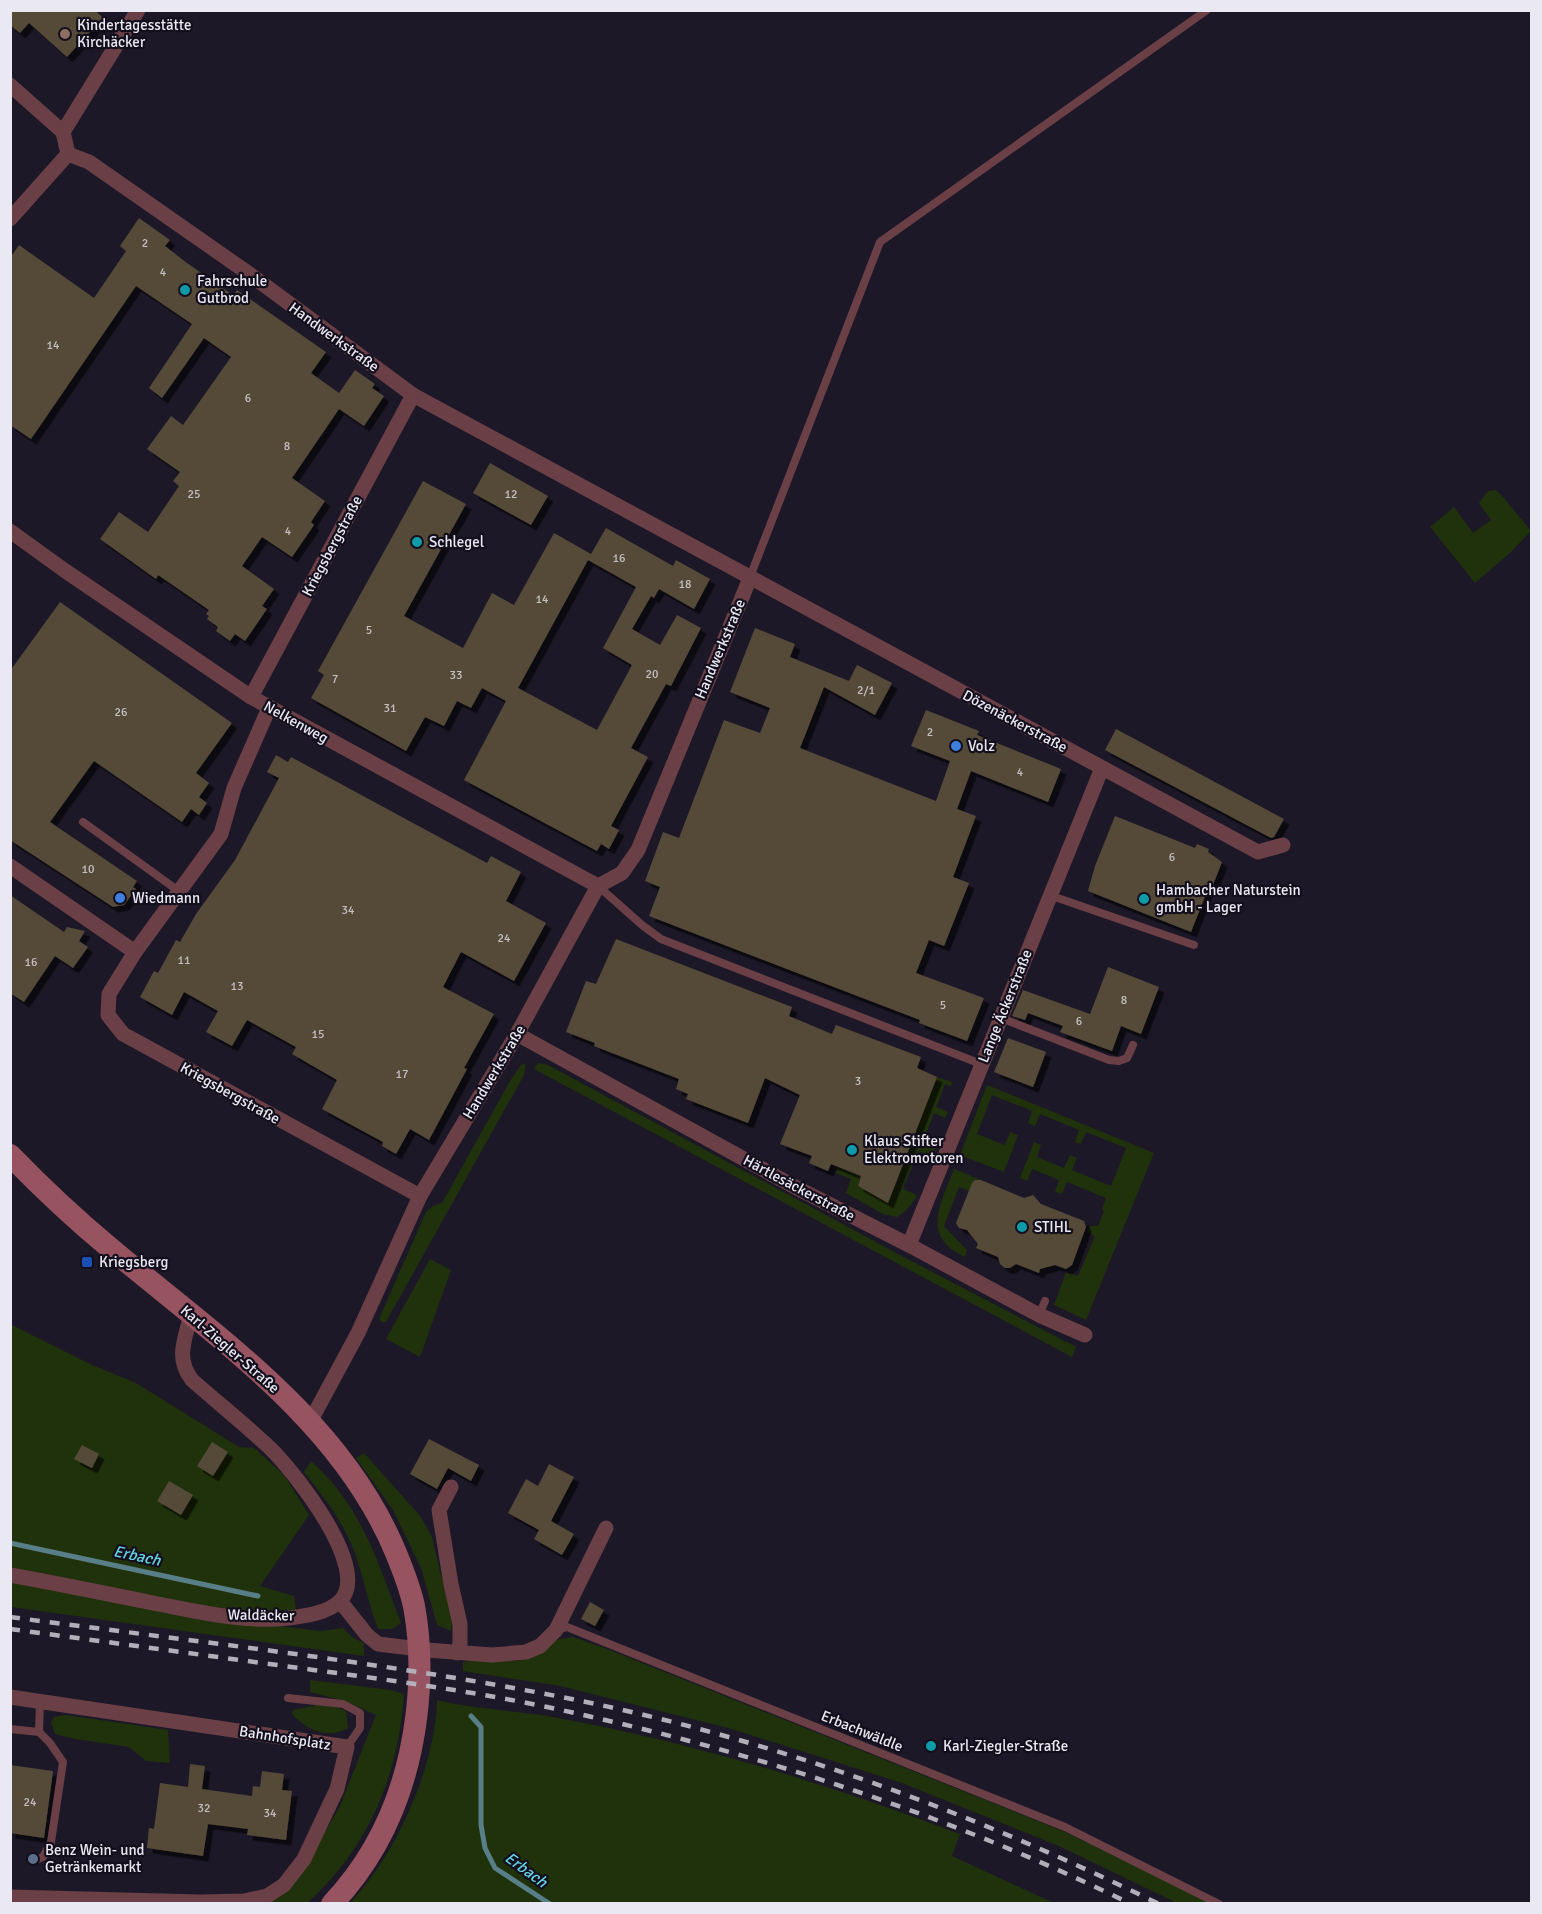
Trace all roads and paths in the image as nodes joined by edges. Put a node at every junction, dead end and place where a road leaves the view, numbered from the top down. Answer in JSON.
{"nodes":[{"id":1,"x":138,"y":10,"type":"edge"},
{"id":2,"x":1207,"y":10,"type":"edge"},
{"id":3,"x":10,"y":85,"type":"edge"},
{"id":4,"x":63,"y":132,"type":"junction"},
{"id":5,"x":68,"y":154,"type":"junction"},
{"id":6,"x":10,"y":219,"type":"edge"},
{"id":7,"x":412,"y":395,"type":"junction"},
{"id":8,"x":10,"y":531,"type":"edge"},
{"id":9,"x":750,"y":578,"type":"junction"},
{"id":10,"x":251,"y":697,"type":"junction"},
{"id":11,"x":269,"y":708,"type":"junction"},
{"id":12,"x":1102,"y":768,"type":"junction"},
{"id":13,"x":83,"y":822,"type":"dead end"},
{"id":14,"x":1283,"y":845,"type":"dead end"},
{"id":15,"x":10,"y":866,"type":"edge"},
{"id":16,"x":598,"y":886,"type":"junction"},
{"id":17,"x":180,"y":892,"type":"junction"},
{"id":18,"x":1050,"y":895,"type":"junction"},
{"id":19,"x":1194,"y":945,"type":"dead end"},
{"id":20,"x":135,"y":952,"type":"junction"},
{"id":21,"x":1001,"y":1018,"type":"junction"},
{"id":22,"x":517,"y":1035,"type":"junction"},
{"id":23,"x":1133,"y":1045,"type":"dead end"},
{"id":24,"x":981,"y":1064,"type":"junction"},
{"id":25,"x":10,"y":1155,"type":"edge"},
{"id":26,"x":420,"y":1196,"type":"junction"},
{"id":27,"x":909,"y":1245,"type":"junction"},
{"id":28,"x":1045,"y":1301,"type":"dead end"},
{"id":29,"x":191,"y":1315,"type":"junction"},
{"id":30,"x":1039,"y":1315,"type":"junction"},
{"id":31,"x":1085,"y":1335,"type":"dead end"},
{"id":32,"x":310,"y":1422,"type":"junction"},
{"id":33,"x":451,"y":1487,"type":"dead end"},
{"id":34,"x":606,"y":1528,"type":"dead end"},
{"id":35,"x":10,"y":1575,"type":"edge"},
{"id":36,"x":340,"y":1601,"type":"junction"},
{"id":37,"x":556,"y":1630,"type":"junction"},
{"id":38,"x":457,"y":1653,"type":"junction"},
{"id":39,"x":10,"y":1697,"type":"edge"},
{"id":40,"x":288,"y":1698,"type":"dead end"},
{"id":41,"x":40,"y":1702,"type":"junction"},
{"id":42,"x":10,"y":1729,"type":"edge"},
{"id":43,"x":39,"y":1732,"type":"junction"},
{"id":44,"x":347,"y":1747,"type":"junction"},
{"id":45,"x":33,"y":1861,"type":"dead end"},
{"id":46,"x":10,"y":1897,"type":"edge"},
{"id":47,"x":332,"y":1904,"type":"edge"},
{"id":48,"x":1219,"y":1904,"type":"edge"}],
"edges":[{"from":1,"to":4,"type":"street"},
{"from":2,"to":9,"type":"lane"},
{"from":3,"to":4,"type":"street"},
{"from":4,"to":5,"type":"street"},
{"from":5,"to":6,"type":"street"},
{"from":5,"to":7,"type":"street","name":"Handwerkstraße"},
{"from":7,"to":9,"type":"street","name":"Handwerkstraße"},
{"from":7,"to":10,"type":"street","name":"Kriegsbergstraße"},
{"from":8,"to":10,"type":"street","name":"Nelkenweg"},
{"from":9,"to":12,"type":"street","name":"Dözenäckerstraße"},
{"from":9,"to":16,"type":"street","name":"Handwerkstraße"},
{"from":10,"to":11,"type":"street","name":"Nelkenweg"},
{"from":11,"to":16,"type":"street","name":"Nelkenweg"},
{"from":11,"to":17,"type":"street","name":"Kriegsbergstraße"},
{"from":12,"to":14,"type":"street","name":"Dözenäckerstraße"},
{"from":12,"to":18,"type":"street","name":"Lange Äckerstraße"},
{"from":13,"to":17,"type":"lane"},
{"from":15,"to":20,"type":"street"},
{"from":16,"to":22,"type":"street","name":"Handwerkstraße"},
{"from":16,"to":24,"type":"lane"},
{"from":17,"to":20,"type":"street","name":"Kriegsbergstraße"},
{"from":18,"to":19,"type":"lane"},
{"from":18,"to":21,"type":"street","name":"Lange Äckerstraße"},
{"from":20,"to":26,"type":"street","name":"Kriegsbergstraße"},
{"from":21,"to":23,"type":"lane"},
{"from":21,"to":24,"type":"street","name":"Lange Äckerstraße"},
{"from":22,"to":26,"type":"street","name":"Handwerkstraße"},
{"from":22,"to":27,"type":"street","name":"Härtlesäckerstraße"},
{"from":24,"to":27,"type":"street","name":"Lange Äckerstraße"},
{"from":25,"to":29,"type":"street","name":"Karl-Ziegler-Straße"},
{"from":26,"to":32,"type":"street","name":"Handwerkstraße"},
{"from":27,"to":30,"type":"street","name":"Härtlesäckerstraße"},
{"from":28,"to":30,"type":"lane"},
{"from":29,"to":32,"type":"street","name":"Karl-Ziegler-Straße"},
{"from":29,"to":36,"type":"street"},
{"from":30,"to":31,"type":"street","name":"Härtlesäckerstraße"},
{"from":32,"to":47,"type":"street","name":"Karl-Ziegler-Straße"},
{"from":33,"to":38,"type":"street"},
{"from":34,"to":37,"type":"street"},
{"from":35,"to":36,"type":"street","name":"Waldäcker"},
{"from":36,"to":38,"type":"street"},
{"from":37,"to":38,"type":"street"},
{"from":37,"to":48,"type":"lane","name":"Erbachwäldle"},
{"from":39,"to":41,"type":"street","name":"Bahnhofsplatz"},
{"from":40,"to":44,"type":"lane"},
{"from":41,"to":43,"type":"lane"},
{"from":41,"to":44,"type":"street","name":"Bahnhofsplatz"},
{"from":42,"to":43,"type":"lane"},
{"from":43,"to":45,"type":"lane"},
{"from":44,"to":46,"type":"street","name":"Bahnhofsplatz"}]}
